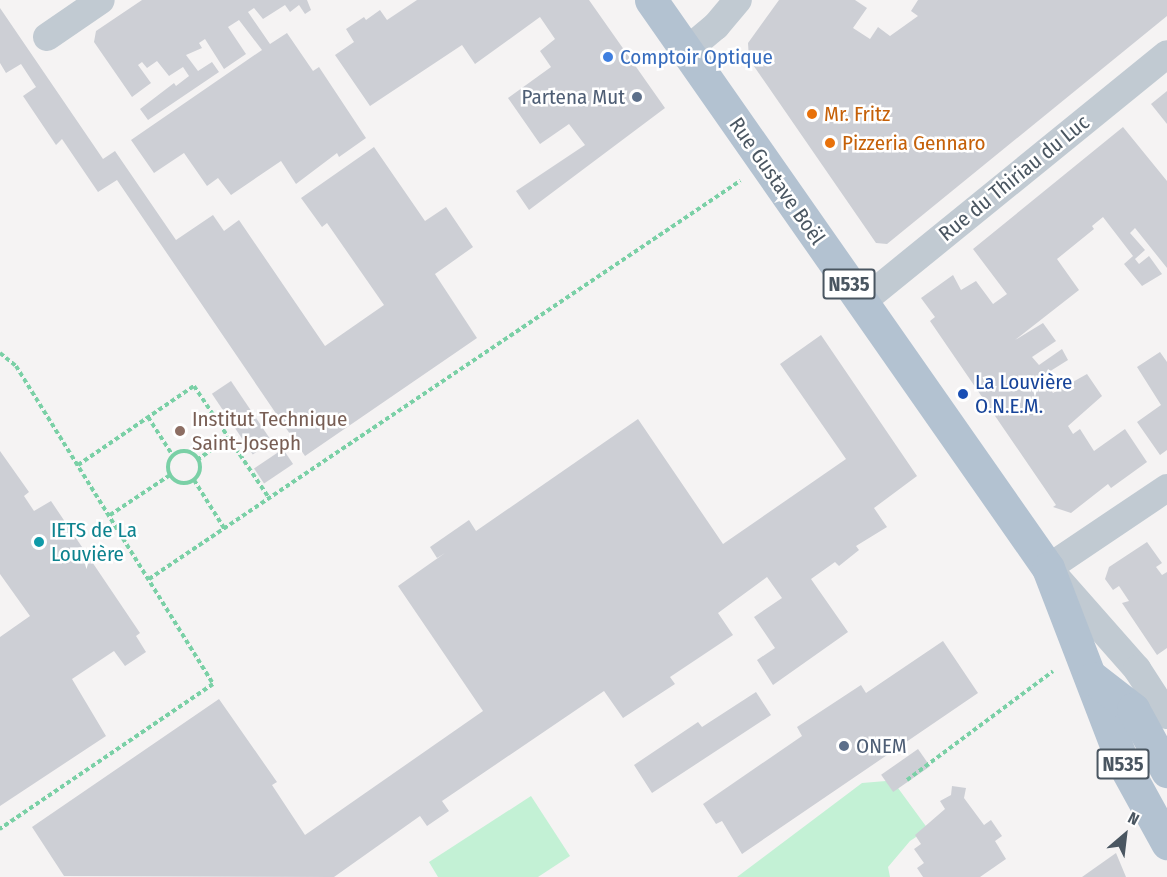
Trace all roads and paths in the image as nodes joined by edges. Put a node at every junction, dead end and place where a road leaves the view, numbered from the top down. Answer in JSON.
{"nodes":[{"id":1,"x":100,"y":0,"type":"edge"},
{"id":2,"x":651,"y":0,"type":"edge"},
{"id":3,"x":738,"y":0,"type":"edge"},
{"id":4,"x":47,"y":37,"type":"dead end"},
{"id":5,"x":687,"y":51,"type":"junction"},
{"id":6,"x":1167,"y":54,"type":"edge"},
{"id":7,"x":765,"y":164,"type":"junction"},
{"id":8,"x":862,"y":302,"type":"junction"},
{"id":9,"x":0,"y":353,"type":"edge"},
{"id":10,"x":148,"y":417,"type":"junction"},
{"id":11,"x":229,"y":438,"type":"junction"},
{"id":12,"x":173,"y":456,"type":"junction"},
{"id":13,"x":197,"y":460,"type":"junction"},
{"id":14,"x":78,"y":465,"type":"junction"},
{"id":15,"x":170,"y":476,"type":"junction"},
{"id":16,"x":194,"y":480,"type":"junction"},
{"id":17,"x":1167,"y":488,"type":"edge"},
{"id":18,"x":269,"y":498,"type":"junction"},
{"id":19,"x":110,"y":515,"type":"junction"},
{"id":20,"x":224,"y":528,"type":"junction"},
{"id":21,"x":1048,"y":568,"type":"junction"},
{"id":22,"x":149,"y":579,"type":"junction"},
{"id":23,"x":1087,"y":664,"type":"junction"},
{"id":24,"x":1167,"y":715,"type":"edge"},
{"id":25,"x":1167,"y":771,"type":"edge"},
{"id":26,"x":907,"y":780,"type":"dead end"},
{"id":27,"x":0,"y":829,"type":"edge"},
{"id":28,"x":1167,"y":843,"type":"edge"}],
"edges":[{"from":1,"to":4,"type":"street"},
{"from":2,"to":5,"type":"main road","name":"Rue Gustave Boël","number":"N535"},
{"from":3,"to":5,"type":"street"},
{"from":5,"to":7,"type":"main road","name":"Rue Gustave Boël","number":"N535"},
{"from":6,"to":8,"type":"street","name":"Rue du Thiriau du Luc"},
{"from":7,"to":8,"type":"main road","name":"Rue Gustave Boël","number":"N535"},
{"from":7,"to":18,"type":"path"},
{"from":8,"to":21,"type":"main road","name":"Rue Gustave Boël","number":"N535"},
{"from":9,"to":14,"type":"path"},
{"from":10,"to":11,"type":"path"},
{"from":10,"to":12,"type":"path"},
{"from":10,"to":14,"type":"path"},
{"from":11,"to":13,"type":"path"},
{"from":11,"to":18,"type":"path"},
{"from":12,"to":13,"type":"path"},
{"from":12,"to":15,"type":"path"},
{"from":13,"to":16,"type":"path"},
{"from":14,"to":19,"type":"path"},
{"from":15,"to":16,"type":"path"},
{"from":15,"to":19,"type":"path"},
{"from":16,"to":20,"type":"path"},
{"from":17,"to":21,"type":"street"},
{"from":18,"to":20,"type":"path"},
{"from":19,"to":22,"type":"path"},
{"from":20,"to":22,"type":"path"},
{"from":21,"to":23,"type":"main road","name":"Rue Gustave Boël","number":"N535"},
{"from":21,"to":24,"type":"street","name":"Rue Gustave Boël"},
{"from":22,"to":27,"type":"path"},
{"from":23,"to":25,"type":"main road","name":"Rue Gustave Boël","number":"N535"},
{"from":23,"to":26,"type":"path"},
{"from":23,"to":28,"type":"main road","name":"Rue Gustave Boël","number":"N535"}]}
